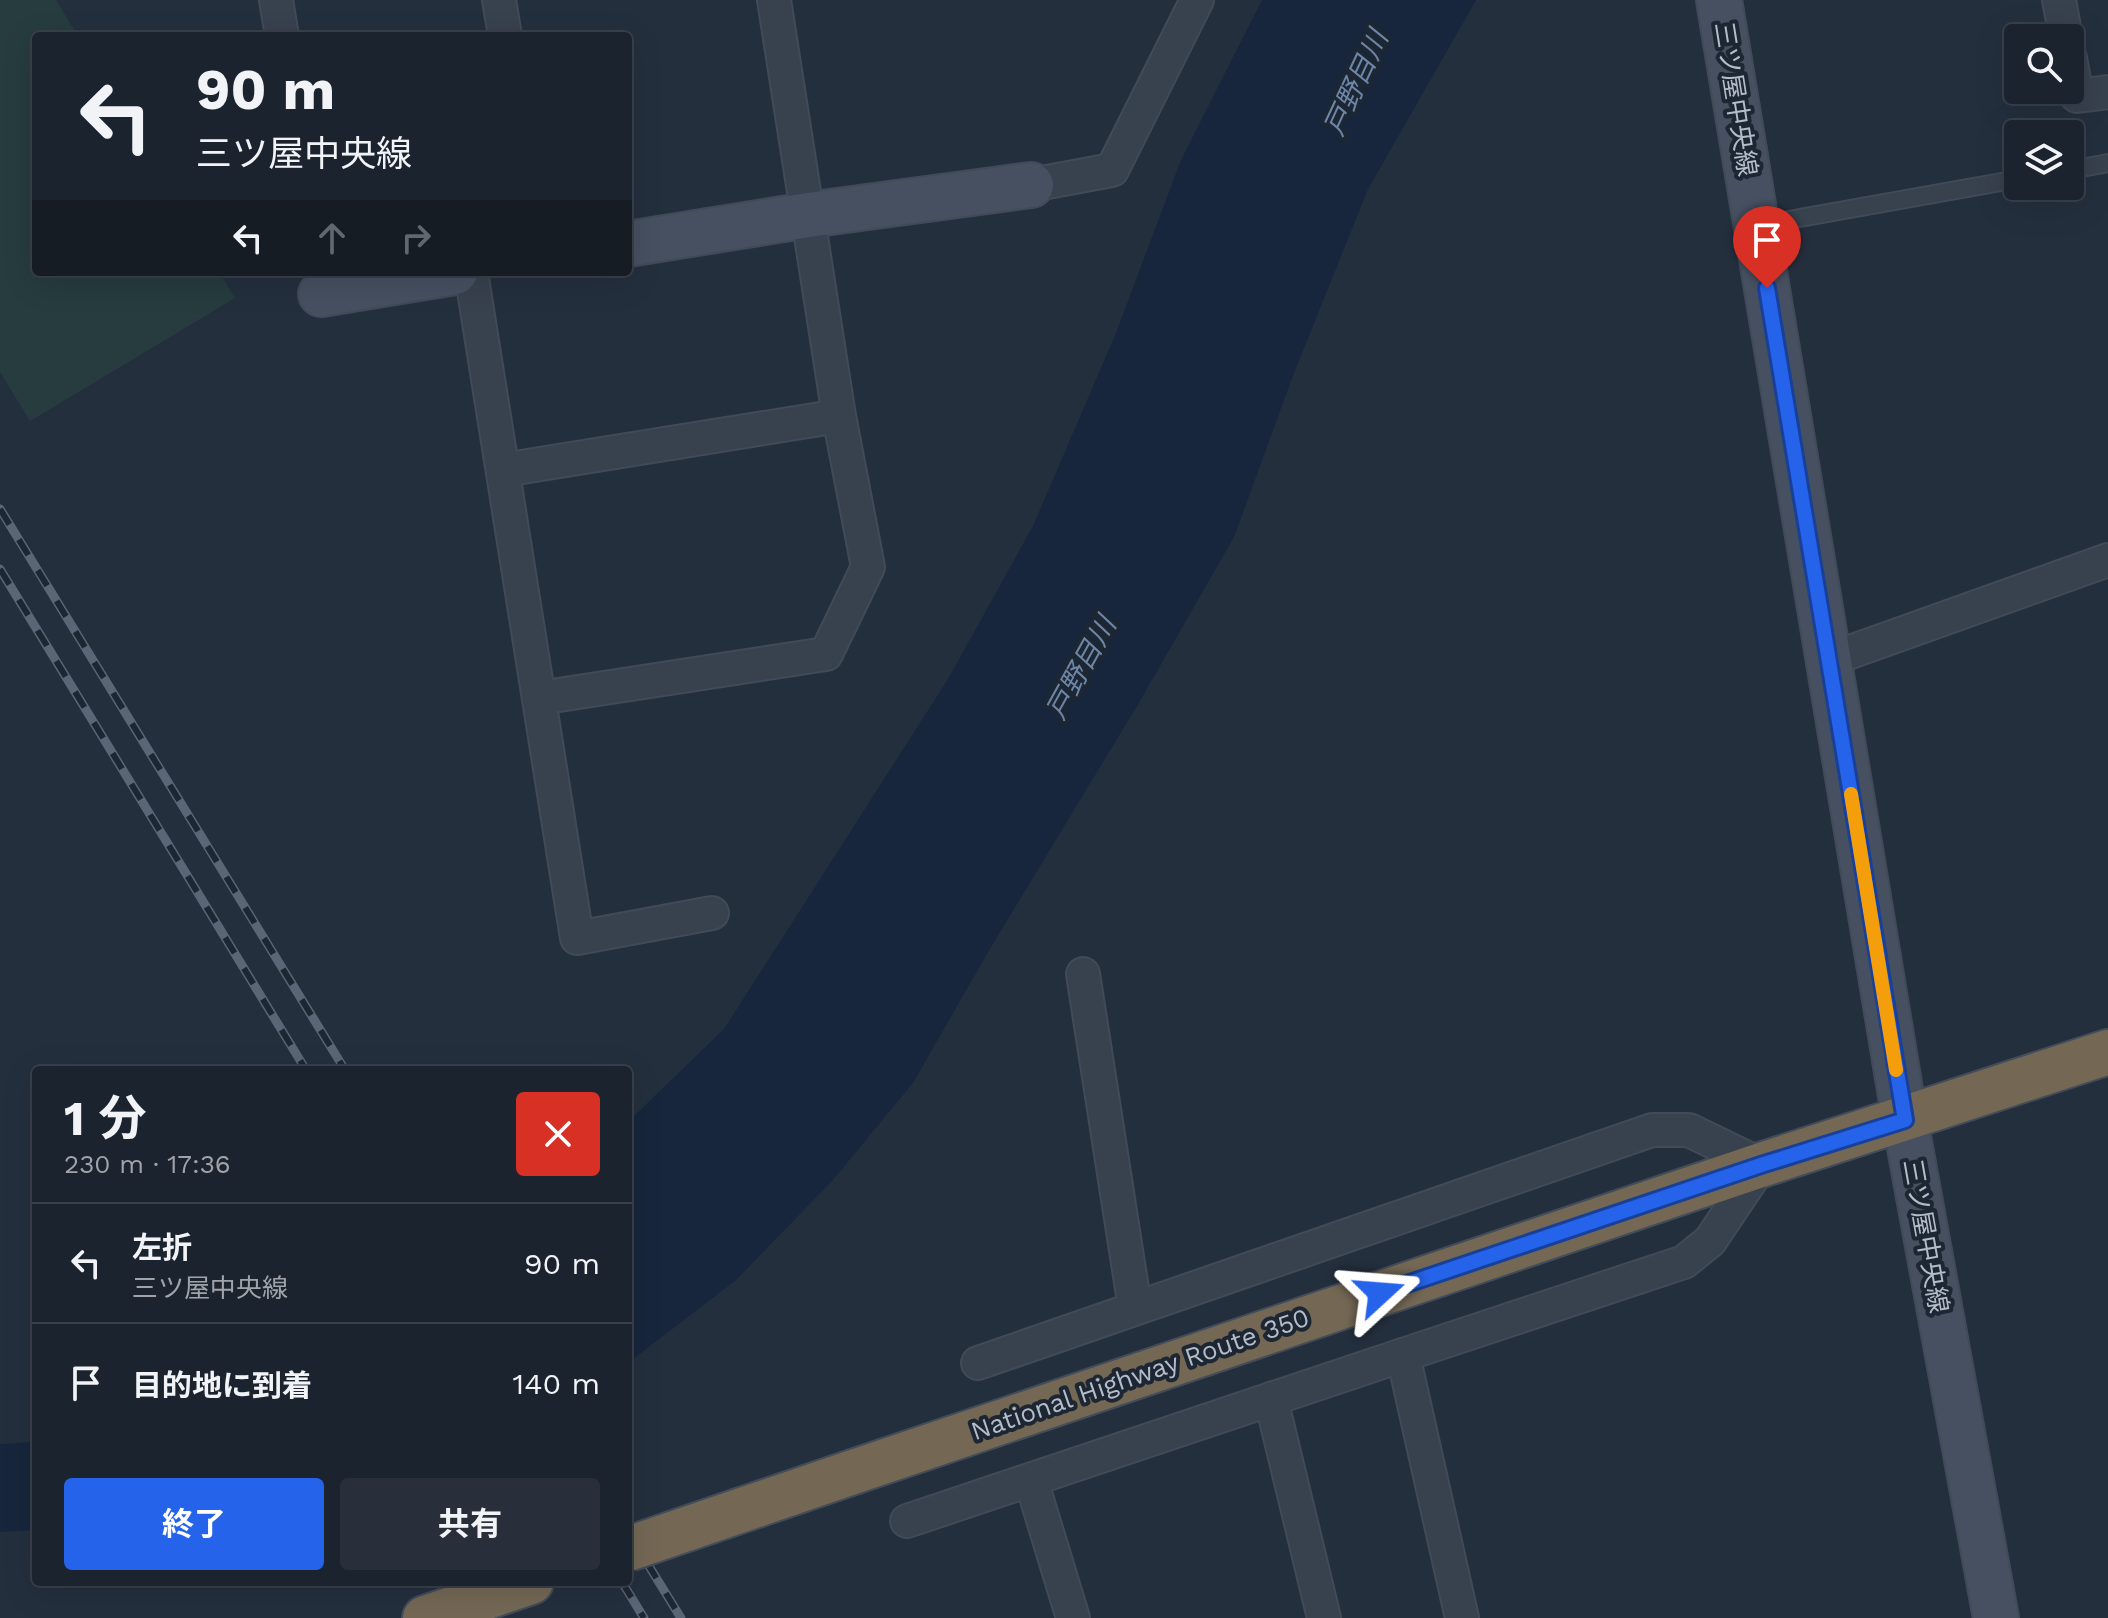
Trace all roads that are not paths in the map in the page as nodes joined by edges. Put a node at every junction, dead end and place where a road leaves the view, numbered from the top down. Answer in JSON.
{"nodes":[{"id":1,"x":276,"y":0,"type":"edge"},
{"id":2,"x":499,"y":0,"type":"edge"},
{"id":3,"x":774,"y":0,"type":"edge"},
{"id":4,"x":1197,"y":0,"type":"edge"},
{"id":5,"x":1719,"y":0,"type":"edge"},
{"id":6,"x":2059,"y":0,"type":"edge"},
{"id":7,"x":2063,"y":24,"type":"edge"},
{"id":8,"x":281,"y":32,"type":"edge"},
{"id":9,"x":504,"y":32,"type":"edge"},
{"id":10,"x":2108,"y":92,"type":"edge"},
{"id":11,"x":2084,"y":95,"type":"edge"},
{"id":12,"x":2108,"y":163,"type":"edge"},
{"id":13,"x":2084,"y":167,"type":"edge"},
{"id":14,"x":2004,"y":182,"type":"edge"},
{"id":15,"x":1031,"y":185,"type":"joint"},
{"id":16,"x":808,"y":215,"type":"junction"},
{"id":17,"x":1756,"y":226,"type":"junction"},
{"id":18,"x":632,"y":243,"type":"edge"},
{"id":19,"x":406,"y":276,"type":"edge"},
{"id":20,"x":472,"y":276,"type":"edge"},
{"id":21,"x":320,"y":283,"type":"edge"},
{"id":22,"x":839,"y":416,"type":"junction"},
{"id":23,"x":503,"y":470,"type":"junction"},
{"id":24,"x":2108,"y":560,"type":"edge"},
{"id":25,"x":1828,"y":660,"type":"junction"},
{"id":26,"x":539,"y":698,"type":"junction"},
{"id":27,"x":712,"y":913,"type":"dead end"},
{"id":28,"x":1083,"y":974,"type":"dead end"},
{"id":29,"x":2108,"y":1052,"type":"edge"},
{"id":30,"x":1905,"y":1120,"type":"junction"},
{"id":31,"x":1761,"y":1165,"type":"junction"},
{"id":32,"x":1135,"y":1308,"type":"junction"},
{"id":33,"x":1403,"y":1355,"type":"junction"},
{"id":34,"x":978,"y":1363,"type":"dead end"},
{"id":35,"x":1271,"y":1399,"type":"junction"},
{"id":36,"x":1031,"y":1480,"type":"junction"},
{"id":37,"x":907,"y":1521,"type":"dead end"},
{"id":38,"x":632,"y":1548,"type":"edge"},
{"id":39,"x":519,"y":1586,"type":"edge"},
{"id":40,"x":425,"y":1618,"type":"edge"},
{"id":41,"x":1073,"y":1618,"type":"edge"},
{"id":42,"x":1324,"y":1618,"type":"edge"},
{"id":43,"x":1462,"y":1618,"type":"edge"},
{"id":44,"x":1996,"y":1618,"type":"edge"}],
"edges":[{"from":1,"to":8,"type":"street"},
{"from":2,"to":9,"type":"street"},
{"from":3,"to":16,"type":"street"},
{"from":4,"to":15,"type":"street"},
{"from":5,"to":17,"type":"main road","name":"三ツ屋中央線"},
{"from":6,"to":7,"type":"street"},
{"from":10,"to":11,"type":"street"},
{"from":12,"to":13,"type":"lane"},
{"from":14,"to":17,"type":"lane"},
{"from":15,"to":16,"type":"main road"},
{"from":16,"to":18,"type":"main road"},
{"from":16,"to":22,"type":"street"},
{"from":17,"to":25,"type":"main road","name":"三ツ屋中央線"},
{"from":19,"to":21,"type":"main road"},
{"from":20,"to":23,"type":"street"},
{"from":22,"to":23,"type":"street"},
{"from":22,"to":26,"type":"street"},
{"from":23,"to":26,"type":"street"},
{"from":24,"to":25,"type":"street"},
{"from":25,"to":30,"type":"main road","name":"三ツ屋中央線"},
{"from":26,"to":27,"type":"street"},
{"from":28,"to":32,"type":"street"},
{"from":29,"to":30,"type":"highway","name":"National Highway Route 350"},
{"from":30,"to":31,"type":"highway","name":"National Highway Route 350"},
{"from":30,"to":44,"type":"main road","name":"三ツ屋中央線"},
{"from":31,"to":32,"type":"street"},
{"from":31,"to":33,"type":"street"},
{"from":31,"to":38,"type":"highway","name":"National Highway Route 350","bridge":true},
{"from":32,"to":34,"type":"street"},
{"from":33,"to":35,"type":"street"},
{"from":33,"to":43,"type":"street"},
{"from":35,"to":36,"type":"street"},
{"from":35,"to":42,"type":"street"},
{"from":36,"to":37,"type":"street"},
{"from":36,"to":41,"type":"street"},
{"from":39,"to":40,"type":"highway"}]}
